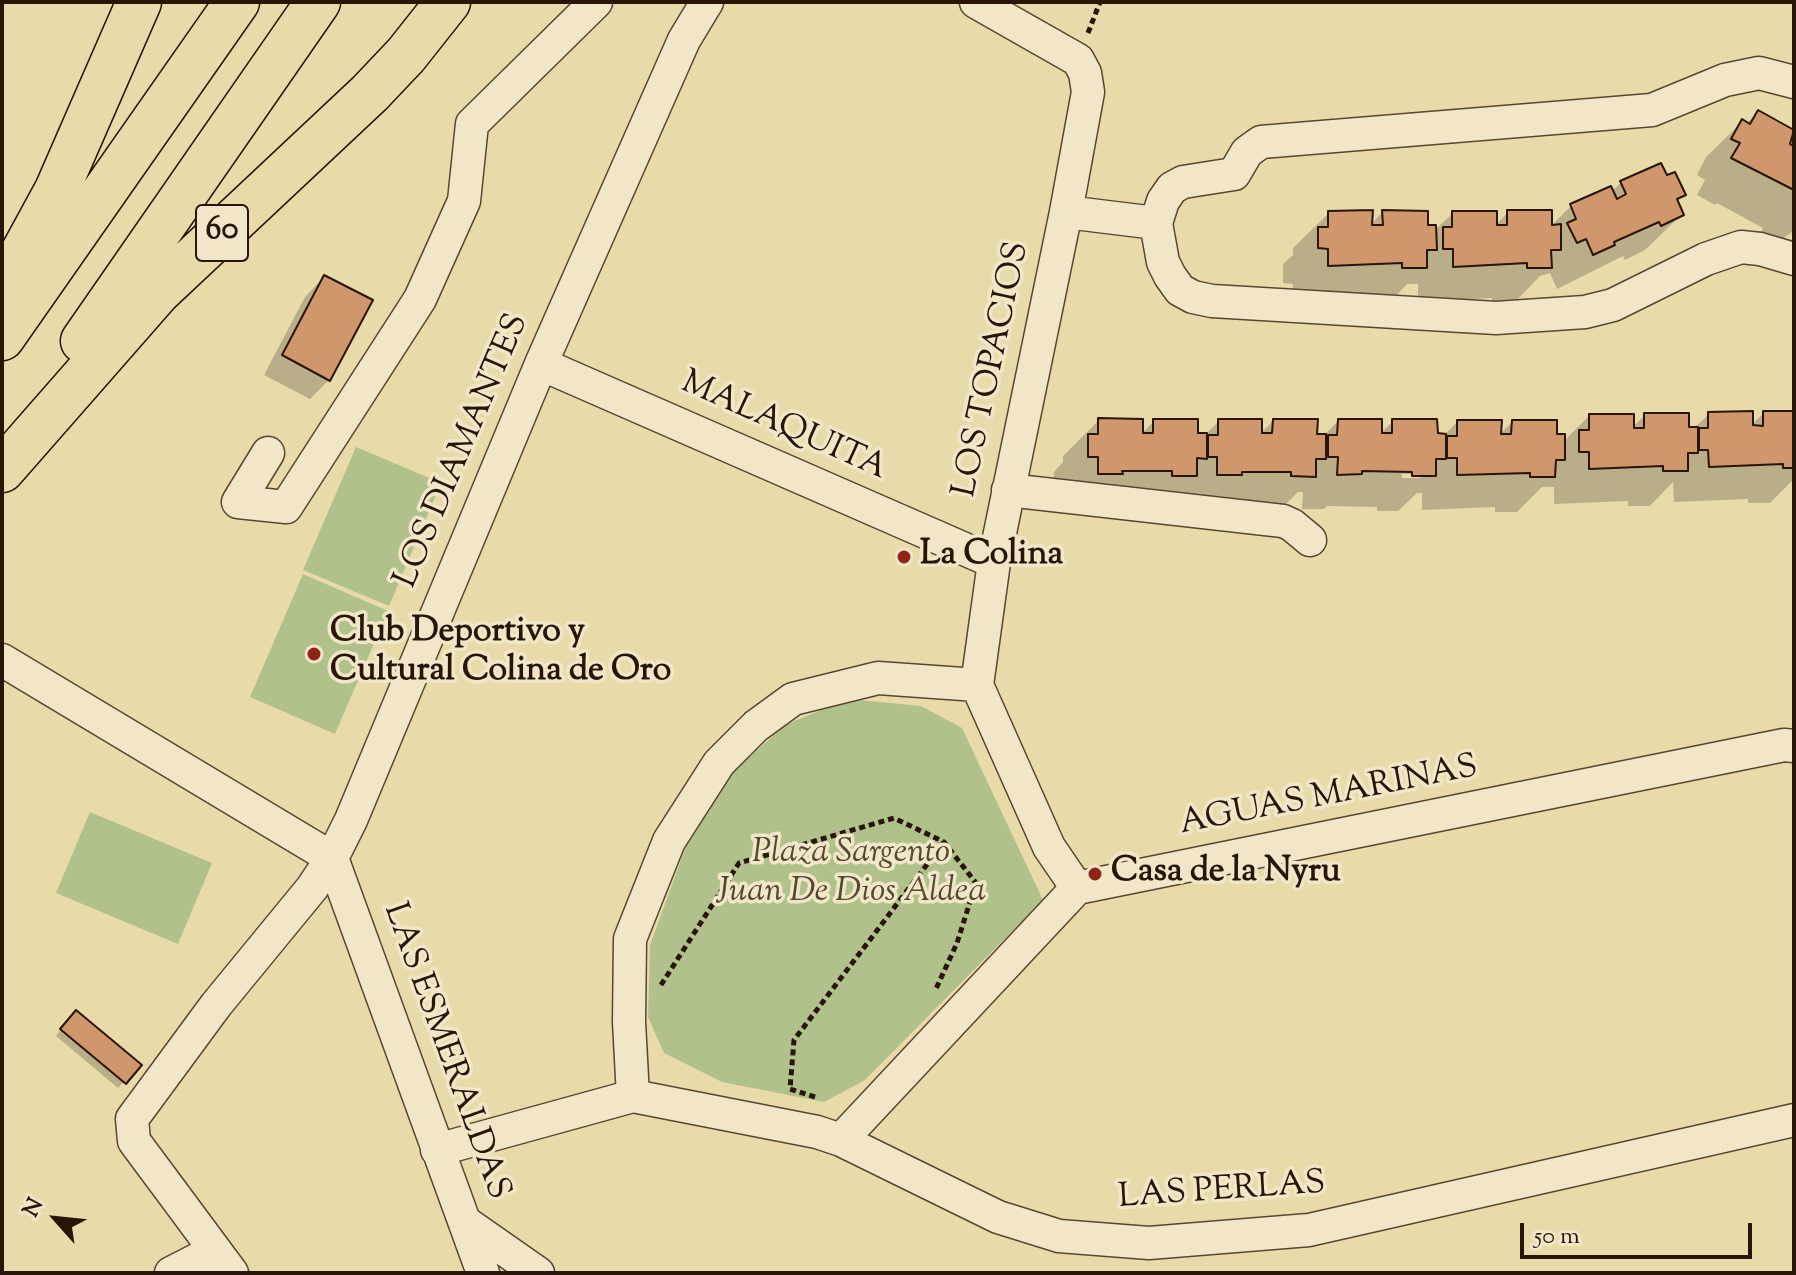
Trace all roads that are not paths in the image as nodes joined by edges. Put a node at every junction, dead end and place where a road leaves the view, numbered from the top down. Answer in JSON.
{"nodes":[{"id":1,"x":139,"y":2,"type":"edge"},
{"id":2,"x":237,"y":2,"type":"edge"},
{"id":3,"x":318,"y":2,"type":"edge"},
{"id":4,"x":448,"y":2,"type":"edge"},
{"id":5,"x":596,"y":2,"type":"edge"},
{"id":6,"x":707,"y":2,"type":"edge"},
{"id":7,"x":976,"y":2,"type":"edge"},
{"id":8,"x":1794,"y":82,"type":"edge"},
{"id":9,"x":1066,"y":212,"type":"junction"},
{"id":10,"x":1156,"y":223,"type":"junction"},
{"id":11,"x":1794,"y":259,"type":"edge"},
{"id":12,"x":2,"y":291,"type":"edge"},
{"id":13,"x":2,"y":338,"type":"edge"},
{"id":14,"x":541,"y":364,"type":"junction"},
{"id":15,"x":268,"y":453,"type":"dead end"},
{"id":16,"x":2,"y":458,"type":"edge"},
{"id":17,"x":2,"y":470,"type":"edge"},
{"id":18,"x":1008,"y":490,"type":"junction"},
{"id":19,"x":1310,"y":540,"type":"dead end"},
{"id":20,"x":994,"y":562,"type":"junction"},
{"id":21,"x":2,"y":660,"type":"edge"},
{"id":22,"x":977,"y":685,"type":"junction"},
{"id":23,"x":1794,"y":746,"type":"edge"},
{"id":24,"x":332,"y":858,"type":"junction"},
{"id":25,"x":1077,"y":888,"type":"junction"},
{"id":26,"x":633,"y":1096,"type":"junction"},
{"id":27,"x":1794,"y":1120,"type":"edge"},
{"id":28,"x":829,"y":1136,"type":"junction"},
{"id":29,"x":437,"y":1150,"type":"junction"},
{"id":30,"x":465,"y":1222,"type":"junction"},
{"id":31,"x":223,"y":1262,"type":"edge"},
{"id":32,"x":171,"y":1273,"type":"edge"},
{"id":33,"x":483,"y":1273,"type":"edge"},
{"id":34,"x":538,"y":1273,"type":"edge"}],
"edges":[{"from":1,"to":12,"type":"highway"},
{"from":2,"to":13,"type":"highway"},
{"from":3,"to":16,"type":"highway","number":"60"},
{"from":4,"to":17,"type":"highway","number":"60"},
{"from":5,"to":15,"type":"street"},
{"from":6,"to":14,"type":"street","name":"LOS DIAMANTES"},
{"from":7,"to":9,"type":"street","name":"LOS TOPACIOS"},
{"from":8,"to":10,"type":"street"},
{"from":9,"to":10,"type":"street"},
{"from":9,"to":18,"type":"street","name":"LOS TOPACIOS"},
{"from":10,"to":11,"type":"street"},
{"from":14,"to":20,"type":"street","name":"MALAQUITA"},
{"from":14,"to":24,"type":"street","name":"LOS DIAMANTES"},
{"from":18,"to":19,"type":"street"},
{"from":18,"to":20,"type":"street","name":"LOS TOPACIOS"},
{"from":20,"to":22,"type":"street","name":"LOS TOPACIOS"},
{"from":21,"to":24,"type":"street"},
{"from":22,"to":25,"type":"street"},
{"from":22,"to":26,"type":"street"},
{"from":23,"to":25,"type":"street","name":"AGUAS MARINAS"},
{"from":24,"to":29,"type":"street","name":"LAS ESMERALDAS"},
{"from":24,"to":31,"type":"street","name":"LOS DIAMANTES"},
{"from":25,"to":28,"type":"street"},
{"from":26,"to":28,"type":"street","name":"LAS PERLAS"},
{"from":26,"to":29,"type":"street","name":"LAS PERLAS"},
{"from":27,"to":28,"type":"street","name":"LAS PERLAS"},
{"from":29,"to":30,"type":"street","name":"LAS ESMERALDAS"},
{"from":30,"to":33,"type":"street","name":"LAS ESMERALDAS"},
{"from":30,"to":34,"type":"street"},
{"from":31,"to":32,"type":"street"}]}
